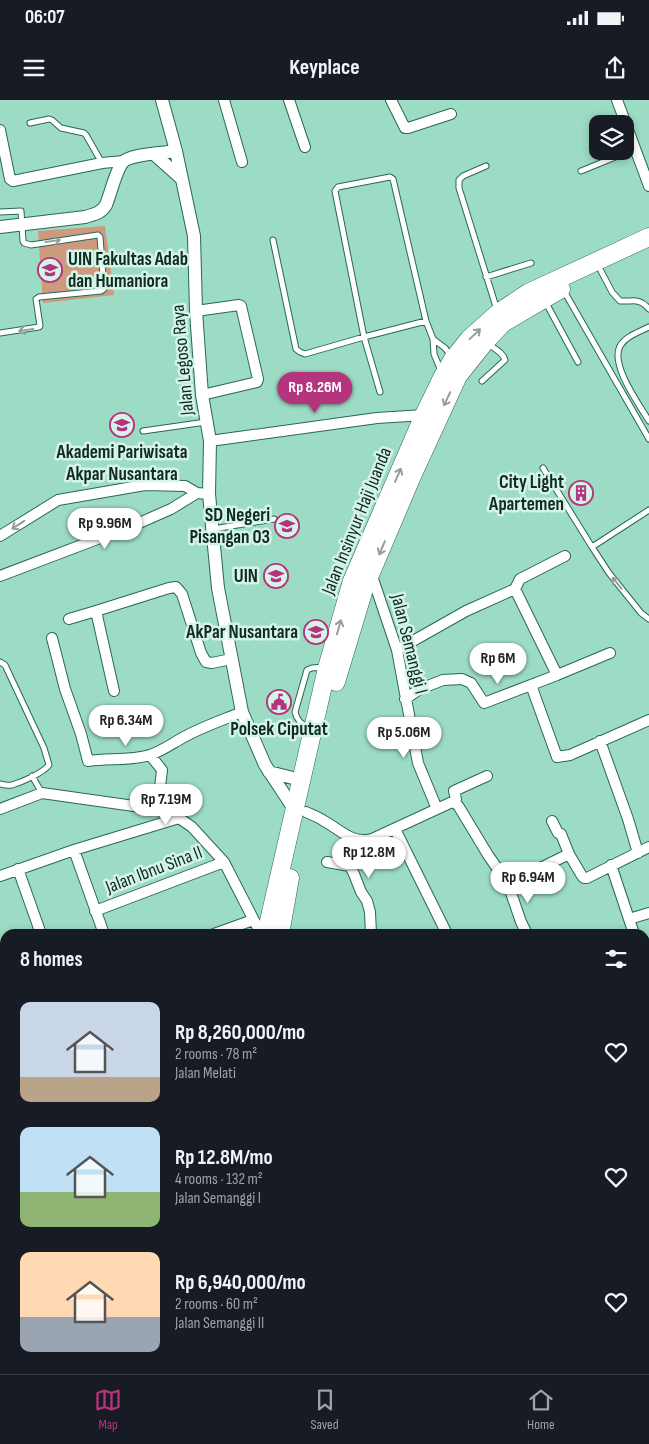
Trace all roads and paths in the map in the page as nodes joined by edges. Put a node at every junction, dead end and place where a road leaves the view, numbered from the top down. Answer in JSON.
{"nodes":[{"id":1,"x":162,"y":100,"type":"edge"},
{"id":2,"x":224,"y":100,"type":"edge"},
{"id":3,"x":288,"y":100,"type":"edge"},
{"id":4,"x":390,"y":100,"type":"edge"},
{"id":5,"x":617,"y":100,"type":"edge"},
{"id":6,"x":451,"y":114,"type":"dead end"},
{"id":7,"x":30,"y":123,"type":"dead end"},
{"id":8,"x":0,"y":130,"type":"edge"},
{"id":9,"x":306,"y":147,"type":"dead end"},
{"id":10,"x":635,"y":149,"type":"junction"},
{"id":11,"x":176,"y":151,"type":"junction"},
{"id":12,"x":154,"y":154,"type":"junction"},
{"id":13,"x":242,"y":162,"type":"dead end"},
{"id":14,"x":102,"y":163,"type":"junction"},
{"id":15,"x":122,"y":164,"type":"junction"},
{"id":16,"x":486,"y":166,"type":"dead end"},
{"id":17,"x":581,"y":171,"type":"dead end"},
{"id":18,"x":182,"y":179,"type":"junction"},
{"id":19,"x":649,"y":186,"type":"edge"},
{"id":20,"x":0,"y":212,"type":"edge"},
{"id":21,"x":22,"y":224,"type":"junction"},
{"id":22,"x":0,"y":227,"type":"edge"},
{"id":23,"x":649,"y":237,"type":"edge"},
{"id":24,"x":273,"y":240,"type":"dead end"},
{"id":25,"x":649,"y":250,"type":"edge"},
{"id":26,"x":531,"y":263,"type":"dead end"},
{"id":27,"x":601,"y":271,"type":"junction"},
{"id":28,"x":486,"y":277,"type":"junction"},
{"id":29,"x":563,"y":288,"type":"junction"},
{"id":30,"x":544,"y":298,"type":"junction"},
{"id":31,"x":649,"y":309,"type":"edge"},
{"id":32,"x":196,"y":311,"type":"junction"},
{"id":33,"x":498,"y":313,"type":"junction"},
{"id":34,"x":426,"y":321,"type":"junction"},
{"id":35,"x":649,"y":327,"type":"edge"},
{"id":36,"x":0,"y":333,"type":"edge"},
{"id":37,"x":364,"y":337,"type":"junction"},
{"id":38,"x":432,"y":339,"type":"junction"},
{"id":39,"x":485,"y":342,"type":"junction"},
{"id":40,"x":453,"y":359,"type":"junction"},
{"id":41,"x":578,"y":362,"type":"dead end"},
{"id":42,"x":443,"y":376,"type":"junction"},
{"id":43,"x":482,"y":381,"type":"dead end"},
{"id":44,"x":380,"y":392,"type":"dead end"},
{"id":45,"x":202,"y":395,"type":"junction"},
{"id":46,"x":424,"y":415,"type":"junction"},
{"id":47,"x":649,"y":421,"type":"edge"},
{"id":48,"x":207,"y":422,"type":"junction"},
{"id":49,"x":143,"y":430,"type":"dead end"},
{"id":50,"x":649,"y":439,"type":"edge"},
{"id":51,"x":210,"y":441,"type":"junction"},
{"id":52,"x":543,"y":468,"type":"dead end"},
{"id":53,"x":203,"y":494,"type":"junction"},
{"id":54,"x":649,"y":510,"type":"edge"},
{"id":55,"x":274,"y":519,"type":"dead end"},
{"id":56,"x":213,"y":530,"type":"junction"},
{"id":57,"x":0,"y":536,"type":"edge"},
{"id":58,"x":592,"y":547,"type":"junction"},
{"id":59,"x":565,"y":556,"type":"dead end"},
{"id":60,"x":372,"y":573,"type":"junction"},
{"id":61,"x":0,"y":576,"type":"edge"},
{"id":62,"x":516,"y":589,"type":"junction"},
{"id":63,"x":96,"y":611,"type":"junction"},
{"id":64,"x":69,"y":619,"type":"dead end"},
{"id":65,"x":649,"y":619,"type":"edge"},
{"id":66,"x":52,"y":638,"type":"dead end"},
{"id":67,"x":396,"y":650,"type":"junction"},
{"id":68,"x":610,"y":653,"type":"dead end"},
{"id":69,"x":231,"y":659,"type":"junction"},
{"id":70,"x":0,"y":662,"type":"edge"},
{"id":71,"x":557,"y":675,"type":"junction"},
{"id":72,"x":531,"y":685,"type":"junction"},
{"id":73,"x":114,"y":691,"type":"dead end"},
{"id":74,"x":405,"y":699,"type":"junction"},
{"id":75,"x":242,"y":712,"type":"junction"},
{"id":76,"x":649,"y":720,"type":"edge"},
{"id":77,"x":600,"y":742,"type":"junction"},
{"id":78,"x":150,"y":755,"type":"junction"},
{"id":79,"x":269,"y":772,"type":"junction"},
{"id":80,"x":32,"y":776,"type":"junction"},
{"id":81,"x":487,"y":776,"type":"dead end"},
{"id":82,"x":301,"y":780,"type":"junction"},
{"id":83,"x":0,"y":784,"type":"edge"},
{"id":84,"x":42,"y":793,"type":"junction"},
{"id":85,"x":454,"y":802,"type":"junction"},
{"id":86,"x":0,"y":809,"type":"edge"},
{"id":87,"x":155,"y":809,"type":"junction"},
{"id":88,"x":437,"y":809,"type":"junction"},
{"id":89,"x":300,"y":811,"type":"junction"},
{"id":90,"x":179,"y":818,"type":"junction"},
{"id":91,"x":552,"y":821,"type":"dead end"},
{"id":92,"x":395,"y":829,"type":"junction"},
{"id":93,"x":649,"y":847,"type":"edge"},
{"id":94,"x":74,"y":850,"type":"junction"},
{"id":95,"x":638,"y":853,"type":"junction"},
{"id":96,"x":569,"y":854,"type":"junction"},
{"id":97,"x":224,"y":862,"type":"junction"},
{"id":98,"x":327,"y":862,"type":"dead end"},
{"id":99,"x":611,"y":865,"type":"junction"},
{"id":100,"x":18,"y":869,"type":"junction"},
{"id":101,"x":0,"y":876,"type":"edge"},
{"id":102,"x":508,"y":884,"type":"junction"},
{"id":103,"x":96,"y":911,"type":"junction"},
{"id":104,"x":649,"y":913,"type":"edge"},
{"id":105,"x":629,"y":919,"type":"junction"},
{"id":106,"x":253,"y":920,"type":"junction"},
{"id":107,"x":39,"y":929,"type":"edge"},
{"id":108,"x":102,"y":929,"type":"edge"},
{"id":109,"x":228,"y":929,"type":"edge"},
{"id":110,"x":258,"y":929,"type":"edge"},
{"id":111,"x":267,"y":929,"type":"edge"},
{"id":112,"x":281,"y":929,"type":"edge"},
{"id":113,"x":371,"y":929,"type":"edge"},
{"id":114,"x":445,"y":929,"type":"edge"},
{"id":115,"x":524,"y":929,"type":"edge"},
{"id":116,"x":632,"y":929,"type":"edge"}],
"edges":[{"from":1,"to":11,"type":"street","name":"Jalan Legoso Raya"},
{"from":2,"to":13,"type":"street"},
{"from":3,"to":9,"type":"street"},
{"from":4,"to":6,"type":"street"},
{"from":5,"to":10,"type":"street"},
{"from":7,"to":14,"type":"lane"},
{"from":8,"to":14,"type":"street"},
{"from":10,"to":17,"type":"lane"},
{"from":10,"to":19,"type":"street"},
{"from":11,"to":12,"type":"street"},
{"from":11,"to":18,"type":"street","name":"Jalan Legoso Raya"},
{"from":12,"to":15,"type":"street"},
{"from":12,"to":18,"type":"street"},
{"from":14,"to":15,"type":"street"},
{"from":15,"to":21,"type":"street"},
{"from":16,"to":28,"type":"lane"},
{"from":18,"to":32,"type":"street","name":"Jalan Legoso Raya"},
{"from":20,"to":21,"type":"lane"},
{"from":21,"to":22,"type":"street"},
{"from":21,"to":36,"type":"lane","one_way":true},
{"from":23,"to":33,"type":"highway","name":"Jalan Insinyur Haji Juanda"},
{"from":24,"to":37,"type":"lane"},
{"from":25,"to":27,"type":"highway","name":"Jalan Insinyur Haji Juanda"},
{"from":26,"to":28,"type":"lane"},
{"from":27,"to":29,"type":"highway","name":"Jalan Insinyur Haji Juanda"},
{"from":27,"to":31,"type":"lane"},
{"from":28,"to":33,"type":"lane"},
{"from":29,"to":30,"type":"highway","name":"Jalan Insinyur Haji Juanda"},
{"from":29,"to":50,"type":"lane"},
{"from":30,"to":39,"type":"highway","name":"Jalan Insinyur Haji Juanda"},
{"from":30,"to":41,"type":"lane"},
{"from":32,"to":45,"type":"street","name":"Jalan Legoso Raya"},
{"from":32,"to":45,"type":"street"},
{"from":40,"to":33,"type":"highway","name":"Jalan Insinyur Haji Juanda","one_way":true},
{"from":34,"to":37,"type":"lane"},
{"from":34,"to":37,"type":"lane"},
{"from":34,"to":38,"type":"lane"},
{"from":35,"to":47,"type":"lane"},
{"from":37,"to":44,"type":"lane"},
{"from":38,"to":40,"type":"lane"},
{"from":38,"to":42,"type":"lane"},
{"from":39,"to":43,"type":"lane"},
{"from":39,"to":60,"type":"highway","name":"Jalan Insinyur Haji Juanda","one_way":true},
{"from":40,"to":42,"type":"highway","name":"Jalan Insinyur Haji Juanda"},
{"from":42,"to":46,"type":"highway","name":"Jalan Insinyur Haji Juanda"},
{"from":45,"to":48,"type":"street","name":"Jalan Legoso Raya"},
{"from":46,"to":51,"type":"street"},
{"from":82,"to":46,"type":"highway","name":"Jalan Insinyur Haji Juanda","one_way":true},
{"from":48,"to":49,"type":"lane"},
{"from":48,"to":51,"type":"street","name":"Jalan Legoso Raya"},
{"from":51,"to":53,"type":"street","name":"Jalan Legoso Raya"},
{"from":52,"to":58,"type":"lane"},
{"from":53,"to":56,"type":"street","name":"Jalan Legoso Raya"},
{"from":53,"to":57,"type":"street","one_way":true},
{"from":53,"to":61,"type":"street"},
{"from":54,"to":58,"type":"lane"},
{"from":55,"to":56,"type":"lane"},
{"from":56,"to":69,"type":"street","name":"Jalan Legoso Raya"},
{"from":65,"to":58,"type":"lane","one_way":true},
{"from":59,"to":62,"type":"street"},
{"from":60,"to":67,"type":"street","name":"Jalan Semanggi I"},
{"from":60,"to":89,"type":"highway","name":"Jalan Insinyur Haji Juanda"},
{"from":62,"to":67,"type":"street"},
{"from":62,"to":71,"type":"street"},
{"from":63,"to":64,"type":"street"},
{"from":63,"to":69,"type":"street"},
{"from":63,"to":73,"type":"street"},
{"from":66,"to":78,"type":"street"},
{"from":67,"to":74,"type":"street","name":"Jalan Semanggi I"},
{"from":68,"to":71,"type":"street"},
{"from":69,"to":75,"type":"street","name":"Jalan Legoso Raya"},
{"from":70,"to":80,"type":"lane"},
{"from":71,"to":72,"type":"street"},
{"from":72,"to":74,"type":"street"},
{"from":72,"to":77,"type":"street"},
{"from":74,"to":88,"type":"street","name":"Jalan Semanggi I"},
{"from":75,"to":78,"type":"street"},
{"from":75,"to":79,"type":"street","name":"Jalan Legoso Raya"},
{"from":76,"to":77,"type":"street"},
{"from":77,"to":95,"type":"street"},
{"from":78,"to":87,"type":"street"},
{"from":79,"to":82,"type":"street"},
{"from":79,"to":89,"type":"street","name":"Jalan Legoso Raya"},
{"from":80,"to":83,"type":"lane"},
{"from":80,"to":84,"type":"lane"},
{"from":81,"to":85,"type":"street"},
{"from":82,"to":89,"type":"highway","name":"Jalan Insinyur Haji Juanda"},
{"from":84,"to":86,"type":"street"},
{"from":84,"to":87,"type":"street"},
{"from":85,"to":88,"type":"street"},
{"from":85,"to":102,"type":"street"},
{"from":87,"to":90,"type":"street"},
{"from":88,"to":92,"type":"street"},
{"from":89,"to":92,"type":"street"},
{"from":89,"to":111,"type":"highway","name":"Jalan Insinyur Haji Juanda"},
{"from":89,"to":112,"type":"highway","name":"Jalan Insinyur Haji Juanda"},
{"from":90,"to":94,"type":"street"},
{"from":90,"to":97,"type":"street"},
{"from":91,"to":96,"type":"street"},
{"from":92,"to":114,"type":"street"},
{"from":93,"to":95,"type":"street"},
{"from":94,"to":100,"type":"street"},
{"from":94,"to":103,"type":"street"},
{"from":95,"to":99,"type":"street"},
{"from":96,"to":99,"type":"street"},
{"from":96,"to":102,"type":"street"},
{"from":97,"to":103,"type":"street","name":"Jalan Ibnu Sina II"},
{"from":97,"to":106,"type":"street"},
{"from":98,"to":113,"type":"street"},
{"from":99,"to":105,"type":"street"},
{"from":100,"to":101,"type":"street"},
{"from":100,"to":107,"type":"street"},
{"from":102,"to":115,"type":"street"},
{"from":103,"to":108,"type":"street"},
{"from":104,"to":105,"type":"street"},
{"from":105,"to":116,"type":"street"},
{"from":106,"to":109,"type":"street"},
{"from":106,"to":110,"type":"street"}]}
